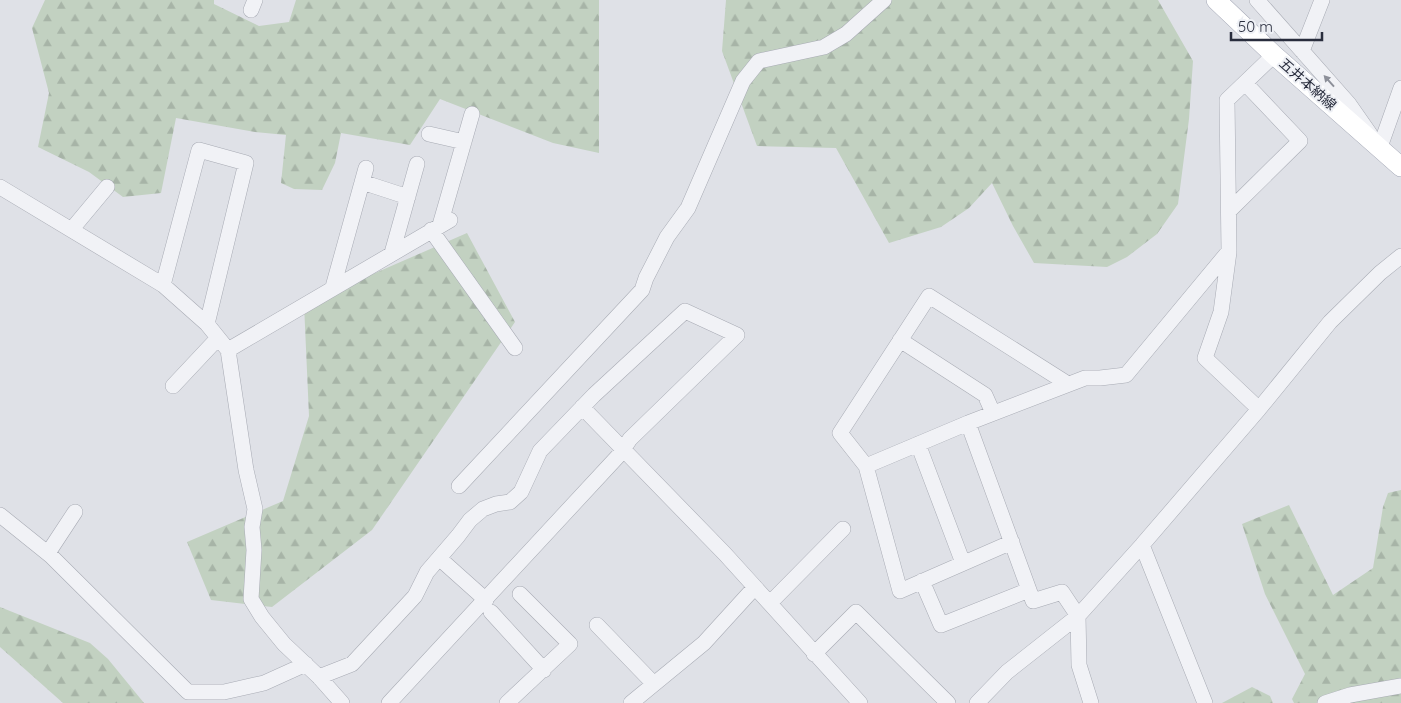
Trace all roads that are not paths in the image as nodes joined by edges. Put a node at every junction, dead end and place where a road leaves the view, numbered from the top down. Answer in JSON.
{"nodes":[{"id":1,"x":884,"y":0,"type":"edge"},
{"id":2,"x":1216,"y":0,"type":"edge"},
{"id":3,"x":1257,"y":0,"type":"edge"},
{"id":4,"x":1322,"y":0,"type":"edge"},
{"id":5,"x":1302,"y":51,"type":"junction"},
{"id":6,"x":1274,"y":55,"type":"junction"},
{"id":7,"x":1245,"y":83,"type":"junction"},
{"id":8,"x":1401,"y":88,"type":"edge"},
{"id":9,"x":472,"y":114,"type":"dead end"},
{"id":10,"x":429,"y":134,"type":"dead end"},
{"id":11,"x":464,"y":142,"type":"junction"},
{"id":12,"x":1380,"y":147,"type":"junction"},
{"id":13,"x":417,"y":164,"type":"dead end"},
{"id":14,"x":1401,"y":167,"type":"edge"},
{"id":15,"x":0,"y":187,"type":"edge"},
{"id":16,"x":107,"y":187,"type":"dead end"},
{"id":17,"x":408,"y":197,"type":"junction"},
{"id":18,"x":1229,"y":210,"type":"junction"},
{"id":19,"x":440,"y":225,"type":"junction"},
{"id":20,"x":72,"y":230,"type":"junction"},
{"id":21,"x":1229,"y":251,"type":"junction"},
{"id":22,"x":392,"y":253,"type":"junction"},
{"id":23,"x":1401,"y":256,"type":"edge"},
{"id":24,"x":163,"y":285,"type":"junction"},
{"id":25,"x":333,"y":287,"type":"junction"},
{"id":26,"x":207,"y":324,"type":"junction"},
{"id":27,"x":900,"y":340,"type":"junction"},
{"id":28,"x":223,"y":344,"type":"junction"},
{"id":29,"x":514,"y":348,"type":"dead end"},
{"id":30,"x":1068,"y":384,"type":"junction"},
{"id":31,"x":174,"y":386,"type":"dead end"},
{"id":32,"x":582,"y":407,"type":"junction"},
{"id":33,"x":1258,"y":409,"type":"junction"},
{"id":34,"x":993,"y":413,"type":"junction"},
{"id":35,"x":968,"y":423,"type":"junction"},
{"id":36,"x":918,"y":444,"type":"junction"},
{"id":37,"x":623,"y":449,"type":"junction"},
{"id":38,"x":866,"y":466,"type":"junction"},
{"id":39,"x":459,"y":486,"type":"dead end"},
{"id":40,"x":75,"y":512,"type":"dead end"},
{"id":41,"x":0,"y":515,"type":"edge"},
{"id":42,"x":843,"y":529,"type":"dead end"},
{"id":43,"x":1012,"y":542,"type":"junction"},
{"id":44,"x":1142,"y":546,"type":"junction"},
{"id":45,"x":48,"y":553,"type":"junction"},
{"id":46,"x":439,"y":558,"type":"junction"},
{"id":47,"x":963,"y":563,"type":"junction"},
{"id":48,"x":922,"y":581,"type":"junction"},
{"id":49,"x":755,"y":587,"type":"junction"},
{"id":50,"x":1029,"y":590,"type":"junction"},
{"id":51,"x":520,"y":594,"type":"dead end"},
{"id":52,"x":770,"y":603,"type":"junction"},
{"id":53,"x":489,"y":606,"type":"junction"},
{"id":54,"x":1078,"y":616,"type":"junction"},
{"id":55,"x":597,"y":625,"type":"dead end"},
{"id":56,"x":814,"y":654,"type":"junction"},
{"id":57,"x":306,"y":664,"type":"junction"},
{"id":58,"x":544,"y":670,"type":"junction"},
{"id":59,"x":319,"y":677,"type":"junction"},
{"id":60,"x":654,"y":684,"type":"junction"},
{"id":61,"x":1401,"y":686,"type":"edge"},
{"id":62,"x":186,"y":698,"type":"edge"},
{"id":63,"x":336,"y":701,"type":"edge"},
{"id":64,"x":389,"y":703,"type":"edge"},
{"id":65,"x":507,"y":703,"type":"edge"},
{"id":66,"x":631,"y":703,"type":"edge"},
{"id":67,"x":860,"y":703,"type":"edge"},
{"id":68,"x":948,"y":703,"type":"edge"},
{"id":69,"x":977,"y":703,"type":"edge"},
{"id":70,"x":1091,"y":703,"type":"edge"},
{"id":71,"x":1205,"y":703,"type":"edge"},
{"id":72,"x":1325,"y":703,"type":"edge"}],
"edges":[{"from":1,"to":39,"type":"street"},
{"from":2,"to":6,"type":"main road","name":"五井本納線"},
{"from":3,"to":5,"type":"street"},
{"from":4,"to":5,"type":"street"},
{"from":12,"to":5,"type":"street","one_way":true},
{"from":6,"to":7,"type":"street"},
{"from":6,"to":12,"type":"main road","name":"五井本納線"},
{"from":7,"to":18,"type":"street"},
{"from":7,"to":18,"type":"street"},
{"from":8,"to":12,"type":"street"},
{"from":9,"to":11,"type":"street"},
{"from":10,"to":11,"type":"street"},
{"from":11,"to":19,"type":"street"},
{"from":12,"to":14,"type":"main road","name":"五井本納線"},
{"from":13,"to":17,"type":"street"},
{"from":15,"to":20,"type":"street"},
{"from":16,"to":20,"type":"street"},
{"from":17,"to":22,"type":"street"},
{"from":17,"to":25,"type":"street"},
{"from":18,"to":21,"type":"street"},
{"from":19,"to":22,"type":"street"},
{"from":19,"to":29,"type":"street"},
{"from":20,"to":24,"type":"street"},
{"from":21,"to":30,"type":"street"},
{"from":21,"to":33,"type":"street"},
{"from":22,"to":25,"type":"street"},
{"from":23,"to":33,"type":"street"},
{"from":24,"to":26,"type":"street"},
{"from":24,"to":26,"type":"street"},
{"from":25,"to":28,"type":"street"},
{"from":26,"to":28,"type":"street"},
{"from":27,"to":30,"type":"street"},
{"from":27,"to":34,"type":"street"},
{"from":27,"to":38,"type":"street"},
{"from":28,"to":31,"type":"street"},
{"from":28,"to":57,"type":"street"},
{"from":30,"to":34,"type":"street"},
{"from":32,"to":37,"type":"street"},
{"from":32,"to":37,"type":"street"},
{"from":32,"to":46,"type":"street"},
{"from":33,"to":44,"type":"street"},
{"from":34,"to":35,"type":"street"},
{"from":35,"to":36,"type":"street"},
{"from":35,"to":43,"type":"street"},
{"from":36,"to":38,"type":"street"},
{"from":36,"to":47,"type":"street"},
{"from":37,"to":49,"type":"street"},
{"from":37,"to":53,"type":"street"},
{"from":38,"to":48,"type":"street"},
{"from":40,"to":45,"type":"street"},
{"from":41,"to":45,"type":"street"},
{"from":42,"to":52,"type":"street"},
{"from":43,"to":47,"type":"street"},
{"from":43,"to":50,"type":"street"},
{"from":44,"to":54,"type":"street"},
{"from":44,"to":71,"type":"street"},
{"from":45,"to":62,"type":"street"},
{"from":46,"to":53,"type":"street"},
{"from":46,"to":59,"type":"street"},
{"from":47,"to":48,"type":"street"},
{"from":48,"to":50,"type":"street"},
{"from":49,"to":52,"type":"street"},
{"from":49,"to":60,"type":"street"},
{"from":50,"to":54,"type":"street"},
{"from":51,"to":58,"type":"street"},
{"from":52,"to":56,"type":"street"},
{"from":53,"to":58,"type":"street"},
{"from":53,"to":64,"type":"street"},
{"from":54,"to":69,"type":"street"},
{"from":54,"to":70,"type":"street"},
{"from":55,"to":60,"type":"street"},
{"from":56,"to":67,"type":"street"},
{"from":56,"to":68,"type":"street"},
{"from":57,"to":59,"type":"street"},
{"from":57,"to":62,"type":"street"},
{"from":58,"to":65,"type":"street"},
{"from":59,"to":63,"type":"street"},
{"from":60,"to":66,"type":"street"},
{"from":61,"to":72,"type":"street"}]}
